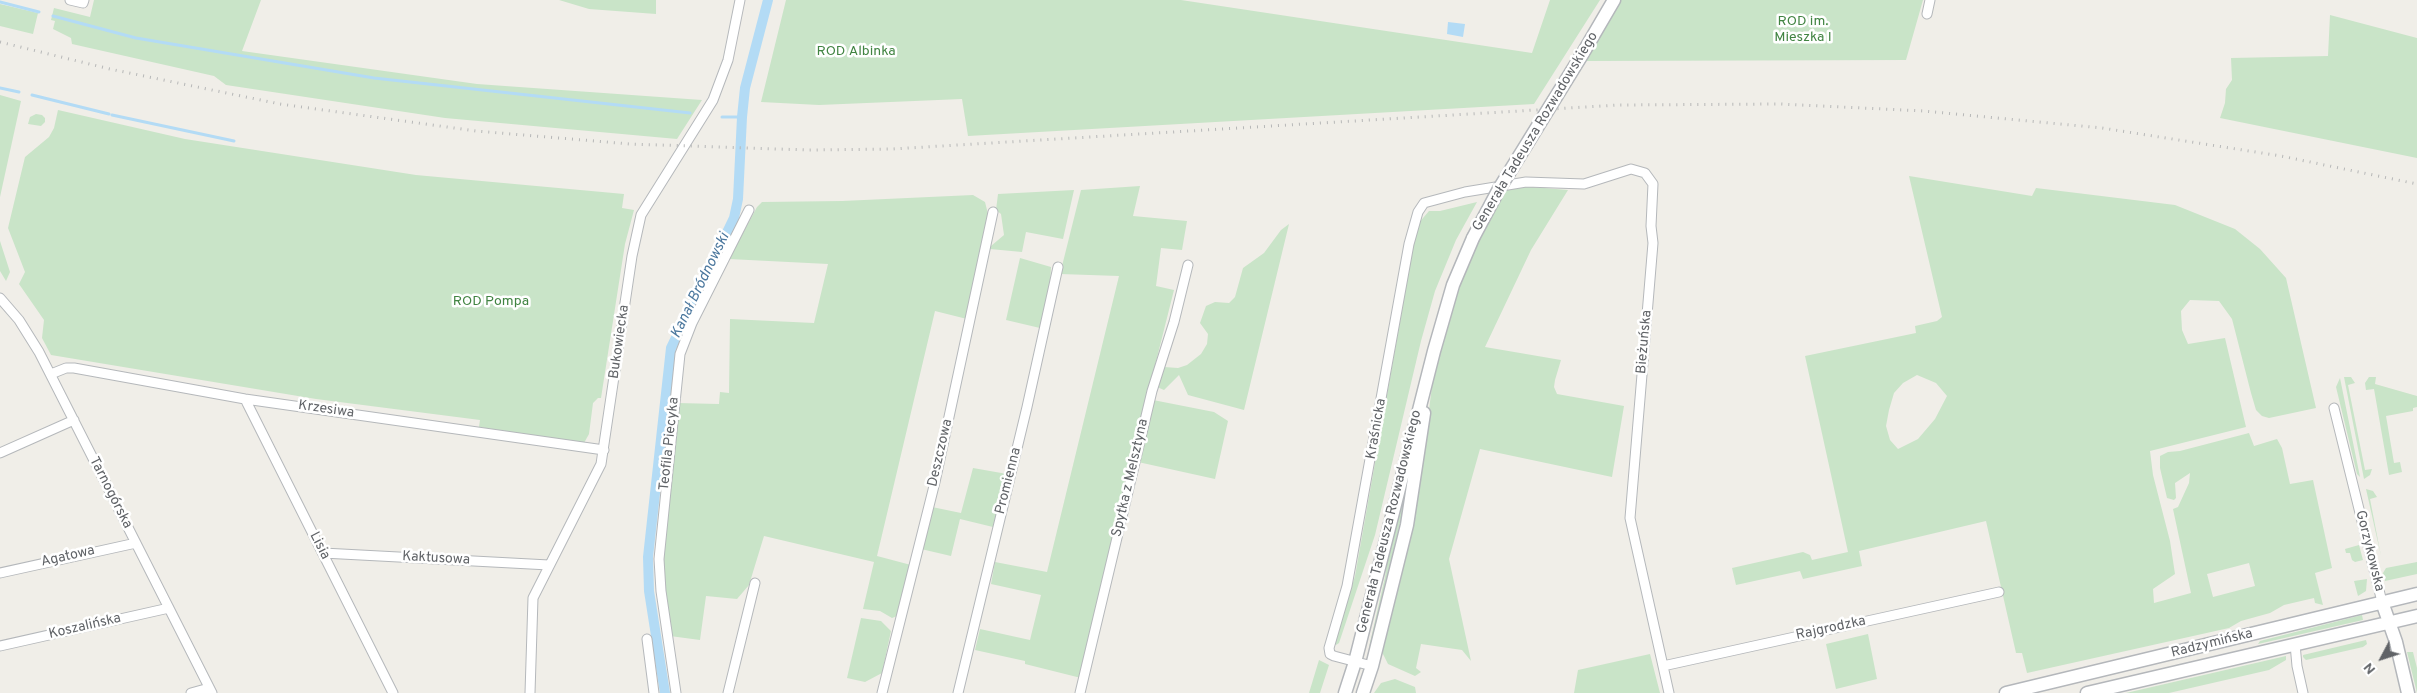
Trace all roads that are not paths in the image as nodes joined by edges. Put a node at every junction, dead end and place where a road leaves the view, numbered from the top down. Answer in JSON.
{"nodes":[{"id":1,"x":70,"y":0,"type":"edge"},
{"id":2,"x":84,"y":0,"type":"edge"},
{"id":3,"x":740,"y":0,"type":"edge"},
{"id":4,"x":1614,"y":0,"type":"edge"},
{"id":5,"x":1930,"y":0,"type":"edge"},
{"id":6,"x":1926,"y":14,"type":"dead end"},
{"id":7,"x":1466,"y":192,"type":"joint"},
{"id":8,"x":749,"y":210,"type":"dead end"},
{"id":9,"x":993,"y":212,"type":"dead end"},
{"id":10,"x":1188,"y":265,"type":"dead end"},
{"id":11,"x":1058,"y":267,"type":"dead end"},
{"id":12,"x":0,"y":298,"type":"edge"},
{"id":13,"x":1434,"y":351,"type":"junction"},
{"id":14,"x":51,"y":374,"type":"junction"},
{"id":15,"x":245,"y":399,"type":"junction"},
{"id":16,"x":316,"y":399,"type":"dead end"},
{"id":17,"x":2334,"y":408,"type":"dead end"},
{"id":18,"x":315,"y":409,"type":"junction"},
{"id":19,"x":74,"y":420,"type":"junction"},
{"id":20,"x":604,"y":450,"type":"junction"},
{"id":21,"x":0,"y":453,"type":"edge"},
{"id":22,"x":136,"y":543,"type":"junction"},
{"id":23,"x":323,"y":553,"type":"junction"},
{"id":24,"x":549,"y":565,"type":"junction"},
{"id":25,"x":0,"y":573,"type":"edge"},
{"id":26,"x":755,"y":583,"type":"dead end"},
{"id":27,"x":1999,"y":592,"type":"dead end"},
{"id":28,"x":2417,"y":594,"type":"edge"},
{"id":29,"x":2382,"y":602,"type":"junction"},
{"id":30,"x":169,"y":608,"type":"junction"},
{"id":31,"x":2417,"y":616,"type":"edge"},
{"id":32,"x":2389,"y":622,"type":"junction"},
{"id":33,"x":2249,"y":636,"type":"junction"},
{"id":34,"x":647,"y":640,"type":"dead end"},
{"id":35,"x":2295,"y":644,"type":"junction"},
{"id":36,"x":0,"y":646,"type":"edge"},
{"id":37,"x":2254,"y":654,"type":"junction"},
{"id":38,"x":1355,"y":662,"type":"junction"},
{"id":39,"x":1372,"y":666,"type":"junction"},
{"id":40,"x":1663,"y":666,"type":"junction"},
{"id":41,"x":211,"y":690,"type":"edge"},
{"id":42,"x":191,"y":693,"type":"edge"},
{"id":43,"x":392,"y":693,"type":"edge"},
{"id":44,"x":530,"y":693,"type":"edge"},
{"id":45,"x":654,"y":693,"type":"edge"},
{"id":46,"x":676,"y":693,"type":"edge"},
{"id":47,"x":728,"y":693,"type":"edge"},
{"id":48,"x":882,"y":693,"type":"edge"},
{"id":49,"x":958,"y":693,"type":"edge"},
{"id":50,"x":1080,"y":693,"type":"edge"},
{"id":51,"x":1345,"y":693,"type":"edge"},
{"id":52,"x":1363,"y":693,"type":"edge"},
{"id":53,"x":1670,"y":693,"type":"edge"},
{"id":54,"x":2006,"y":693,"type":"edge"},
{"id":55,"x":2087,"y":693,"type":"edge"},
{"id":56,"x":2303,"y":693,"type":"edge"},
{"id":57,"x":2408,"y":693,"type":"edge"}],
"edges":[{"from":1,"to":2,"type":"street"},
{"from":3,"to":20,"type":"street","name":"Bukowiecka"},
{"from":4,"to":13,"type":"street","name":"Generała Tadeusza Rozwadowskiego","bridge":true},
{"from":5,"to":6,"type":"street"},
{"from":7,"to":38,"type":"street","name":"Kraśnicka"},
{"from":7,"to":40,"type":"street","name":"Bieżuńska"},
{"from":8,"to":46,"type":"street","name":"Teofila Piecyka"},
{"from":9,"to":48,"type":"street","name":"Deszczowa"},
{"from":10,"to":50,"type":"street","name":"Spytka z Melsztyna"},
{"from":11,"to":49,"type":"street","name":"Promienna"},
{"from":12,"to":14,"type":"street","name":"Tarnogórska"},
{"from":13,"to":38,"type":"street","name":"Generała Tadeusza Rozwadowskiego"},
{"from":13,"to":39,"type":"street","name":"Generała Tadeusza Rozwadowskiego"},
{"from":14,"to":15,"type":"street","name":"Krzesiwa"},
{"from":14,"to":19,"type":"street","name":"Tarnogórska"},
{"from":15,"to":18,"type":"street","name":"Krzesiwa"},
{"from":15,"to":23,"type":"street","name":"Lisia"},
{"from":16,"to":18,"type":"street"},
{"from":17,"to":29,"type":"street","name":"Gorzykowska"},
{"from":18,"to":20,"type":"street","name":"Krzesiwa"},
{"from":19,"to":21,"type":"street"},
{"from":19,"to":22,"type":"street","name":"Tarnogórska"},
{"from":20,"to":24,"type":"street","name":"Bukowiecka"},
{"from":22,"to":25,"type":"street","name":"Agatowa"},
{"from":22,"to":30,"type":"street","name":"Tarnogórska"},
{"from":23,"to":24,"type":"street","name":"Kaktusowa"},
{"from":23,"to":43,"type":"street","name":"Lisia"},
{"from":24,"to":44,"type":"street","name":"Bukowiecka"},
{"from":26,"to":47,"type":"street"},
{"from":27,"to":40,"type":"street","name":"Rajgrodzka"},
{"from":28,"to":29,"type":"street","name":"Radzymińska"},
{"from":29,"to":32,"type":"street","name":"Gorzykowska"},
{"from":29,"to":33,"type":"street","name":"Radzymińska"},
{"from":30,"to":36,"type":"street","name":"Koszalińska"},
{"from":30,"to":41,"type":"street","name":"Tarnogórska"},
{"from":31,"to":32,"type":"street","name":"Radzymińska"},
{"from":32,"to":35,"type":"street","name":"Radzymińska"},
{"from":32,"to":57,"type":"street","name":"Gorzykowska"},
{"from":33,"to":37,"type":"street"},
{"from":33,"to":54,"type":"street","name":"Radzymińska"},
{"from":34,"to":45,"type":"street"},
{"from":35,"to":37,"type":"street","name":"Radzymińska"},
{"from":35,"to":56,"type":"street"},
{"from":37,"to":55,"type":"street","name":"Radzymińska"},
{"from":38,"to":39,"type":"street","name":"Kraśnicka"},
{"from":38,"to":51,"type":"street","name":"Generała Tadeusza Rozwadowskiego"},
{"from":39,"to":52,"type":"street","name":"Generała Tadeusza Rozwadowskiego"},
{"from":40,"to":53,"type":"street","name":"Bieżuńska"},
{"from":41,"to":42,"type":"street"}]}
